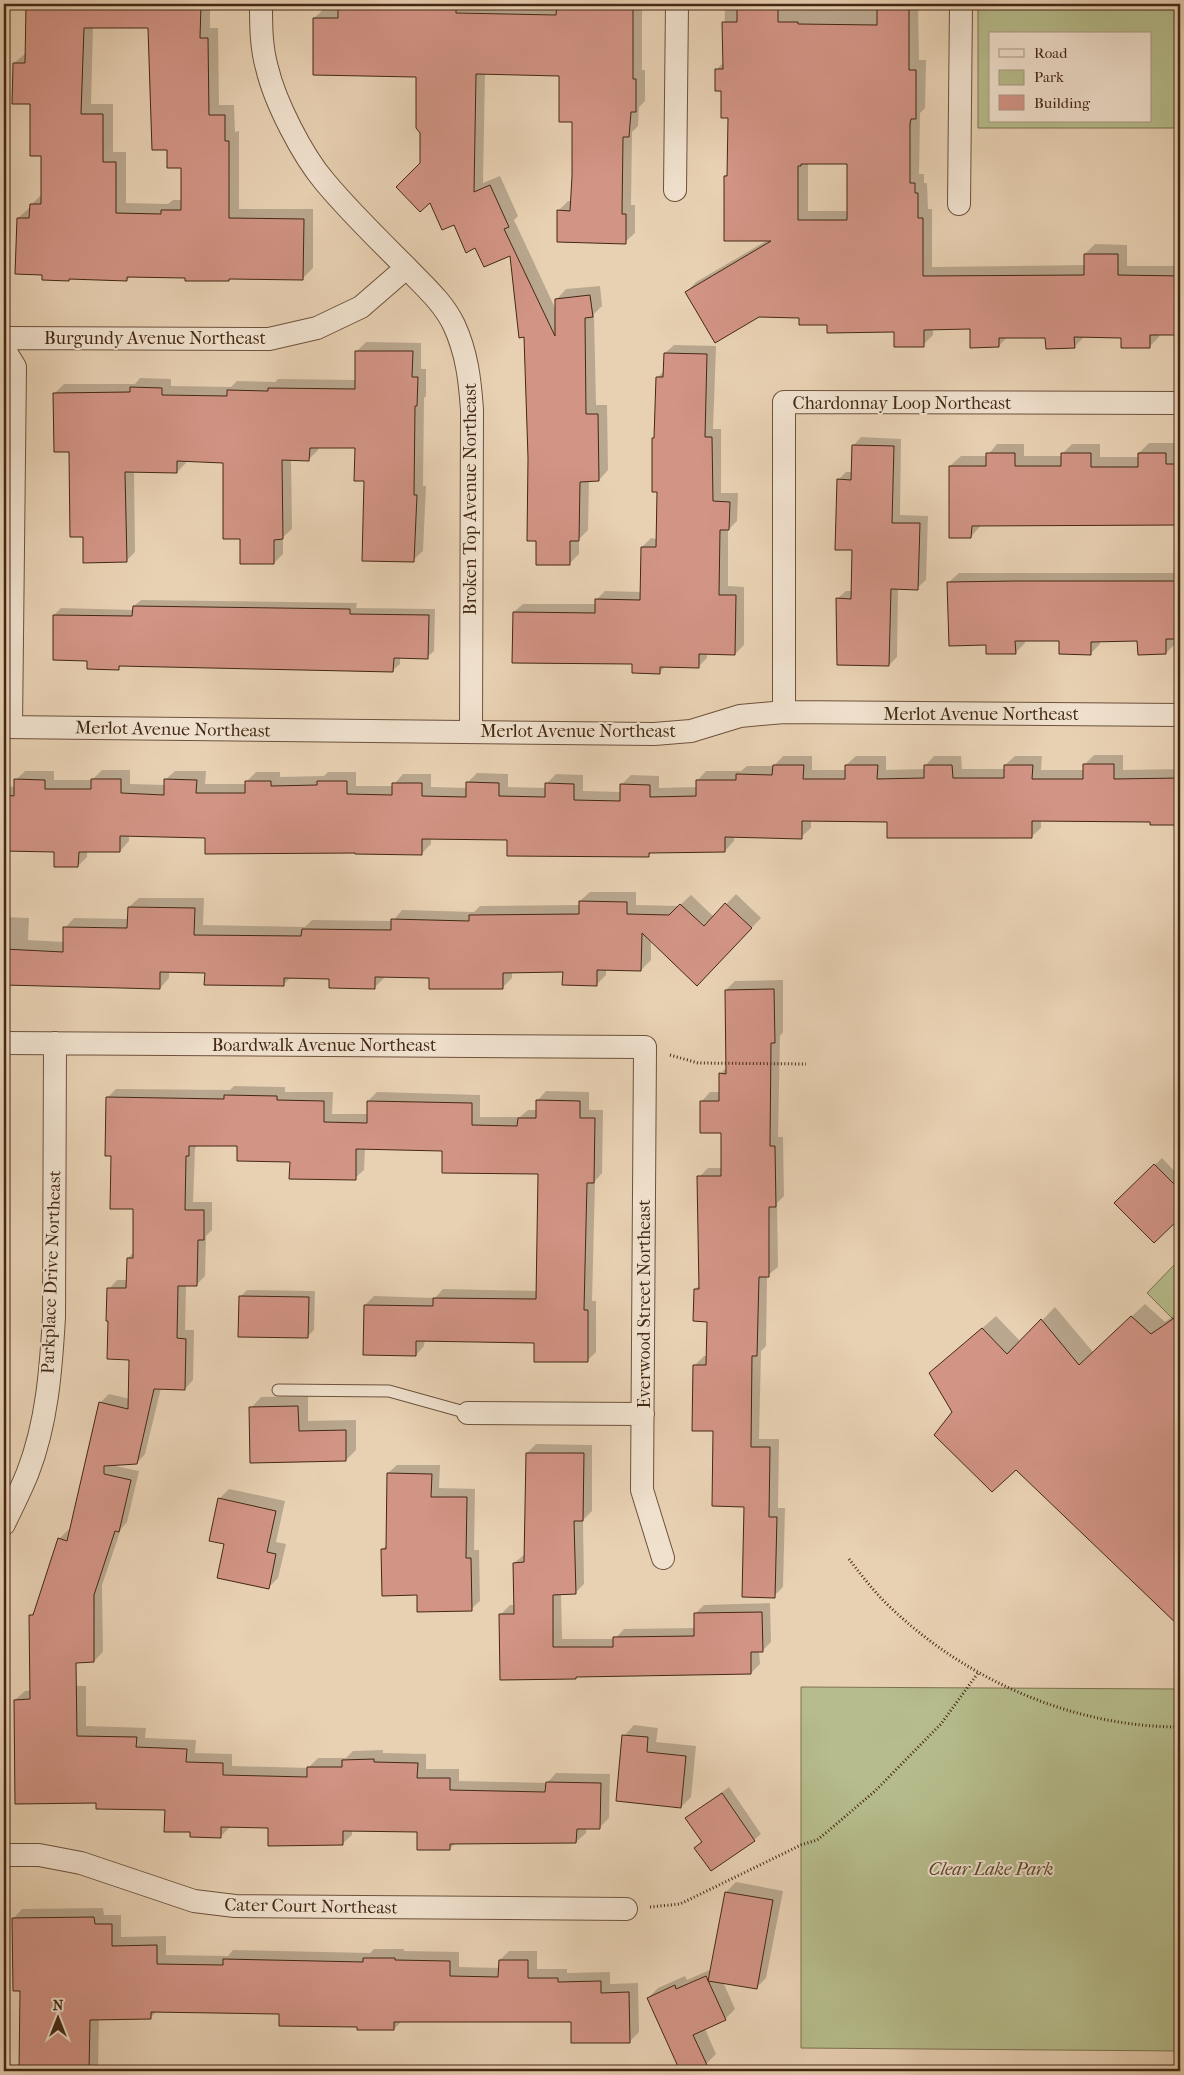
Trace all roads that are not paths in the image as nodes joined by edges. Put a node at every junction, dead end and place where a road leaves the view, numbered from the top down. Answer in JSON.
{"nodes":[{"id":1,"x":261,"y":4,"type":"edge"},
{"id":2,"x":677,"y":4,"type":"edge"},
{"id":3,"x":961,"y":4,"type":"edge"},
{"id":4,"x":675,"y":190,"type":"dead end"},
{"id":5,"x":959,"y":204,"type":"dead end"},
{"id":6,"x":406,"y":268,"type":"junction"},
{"id":7,"x":4,"y":338,"type":"edge"},
{"id":8,"x":4,"y":349,"type":"edge"},
{"id":9,"x":1180,"y":403,"type":"edge"},
{"id":10,"x":784,"y":712,"type":"junction"},
{"id":11,"x":1180,"y":715,"type":"edge"},
{"id":12,"x":8,"y":727,"type":"edge"},
{"id":13,"x":471,"y":732,"type":"junction"},
{"id":14,"x":4,"y":1043,"type":"edge"},
{"id":15,"x":55,"y":1043,"type":"junction"},
{"id":16,"x":645,"y":1047,"type":"joint"},
{"id":17,"x":278,"y":1390,"type":"dead end"},
{"id":18,"x":468,"y":1413,"type":"joint"},
{"id":19,"x":643,"y":1414,"type":"junction"},
{"id":20,"x":4,"y":1524,"type":"edge"},
{"id":21,"x":664,"y":1558,"type":"dead end"},
{"id":22,"x":4,"y":1855,"type":"edge"},
{"id":23,"x":626,"y":1909,"type":"road end"}],
"edges":[{"from":1,"to":6,"type":"street","name":"Broken Top Avenue Northeast"},
{"from":2,"to":4,"type":"street"},
{"from":3,"to":5,"type":"street"},
{"from":6,"to":7,"type":"street","name":"Burgundy Avenue Northeast"},
{"from":6,"to":13,"type":"street","name":"Broken Top Avenue Northeast"},
{"from":8,"to":12,"type":"street"},
{"from":9,"to":10,"type":"street","name":"Chardonnay Loop Northeast"},
{"from":10,"to":11,"type":"street","name":"Merlot Avenue Northeast"},
{"from":10,"to":13,"type":"street","name":"Merlot Avenue Northeast"},
{"from":12,"to":13,"type":"street","name":"Merlot Avenue Northeast"},
{"from":14,"to":15,"type":"street","name":"Boardwalk Avenue Northeast"},
{"from":15,"to":16,"type":"street","name":"Boardwalk Avenue Northeast"},
{"from":15,"to":20,"type":"street","name":"Parkplace Drive Northeast"},
{"from":16,"to":19,"type":"street","name":"Everwood Street Northeast"},
{"from":17,"to":18,"type":"lane"},
{"from":18,"to":19,"type":"street"},
{"from":19,"to":21,"type":"street","name":"Everwood Street Northeast"},
{"from":22,"to":23,"type":"street","name":"Cater Court Northeast"}]}
